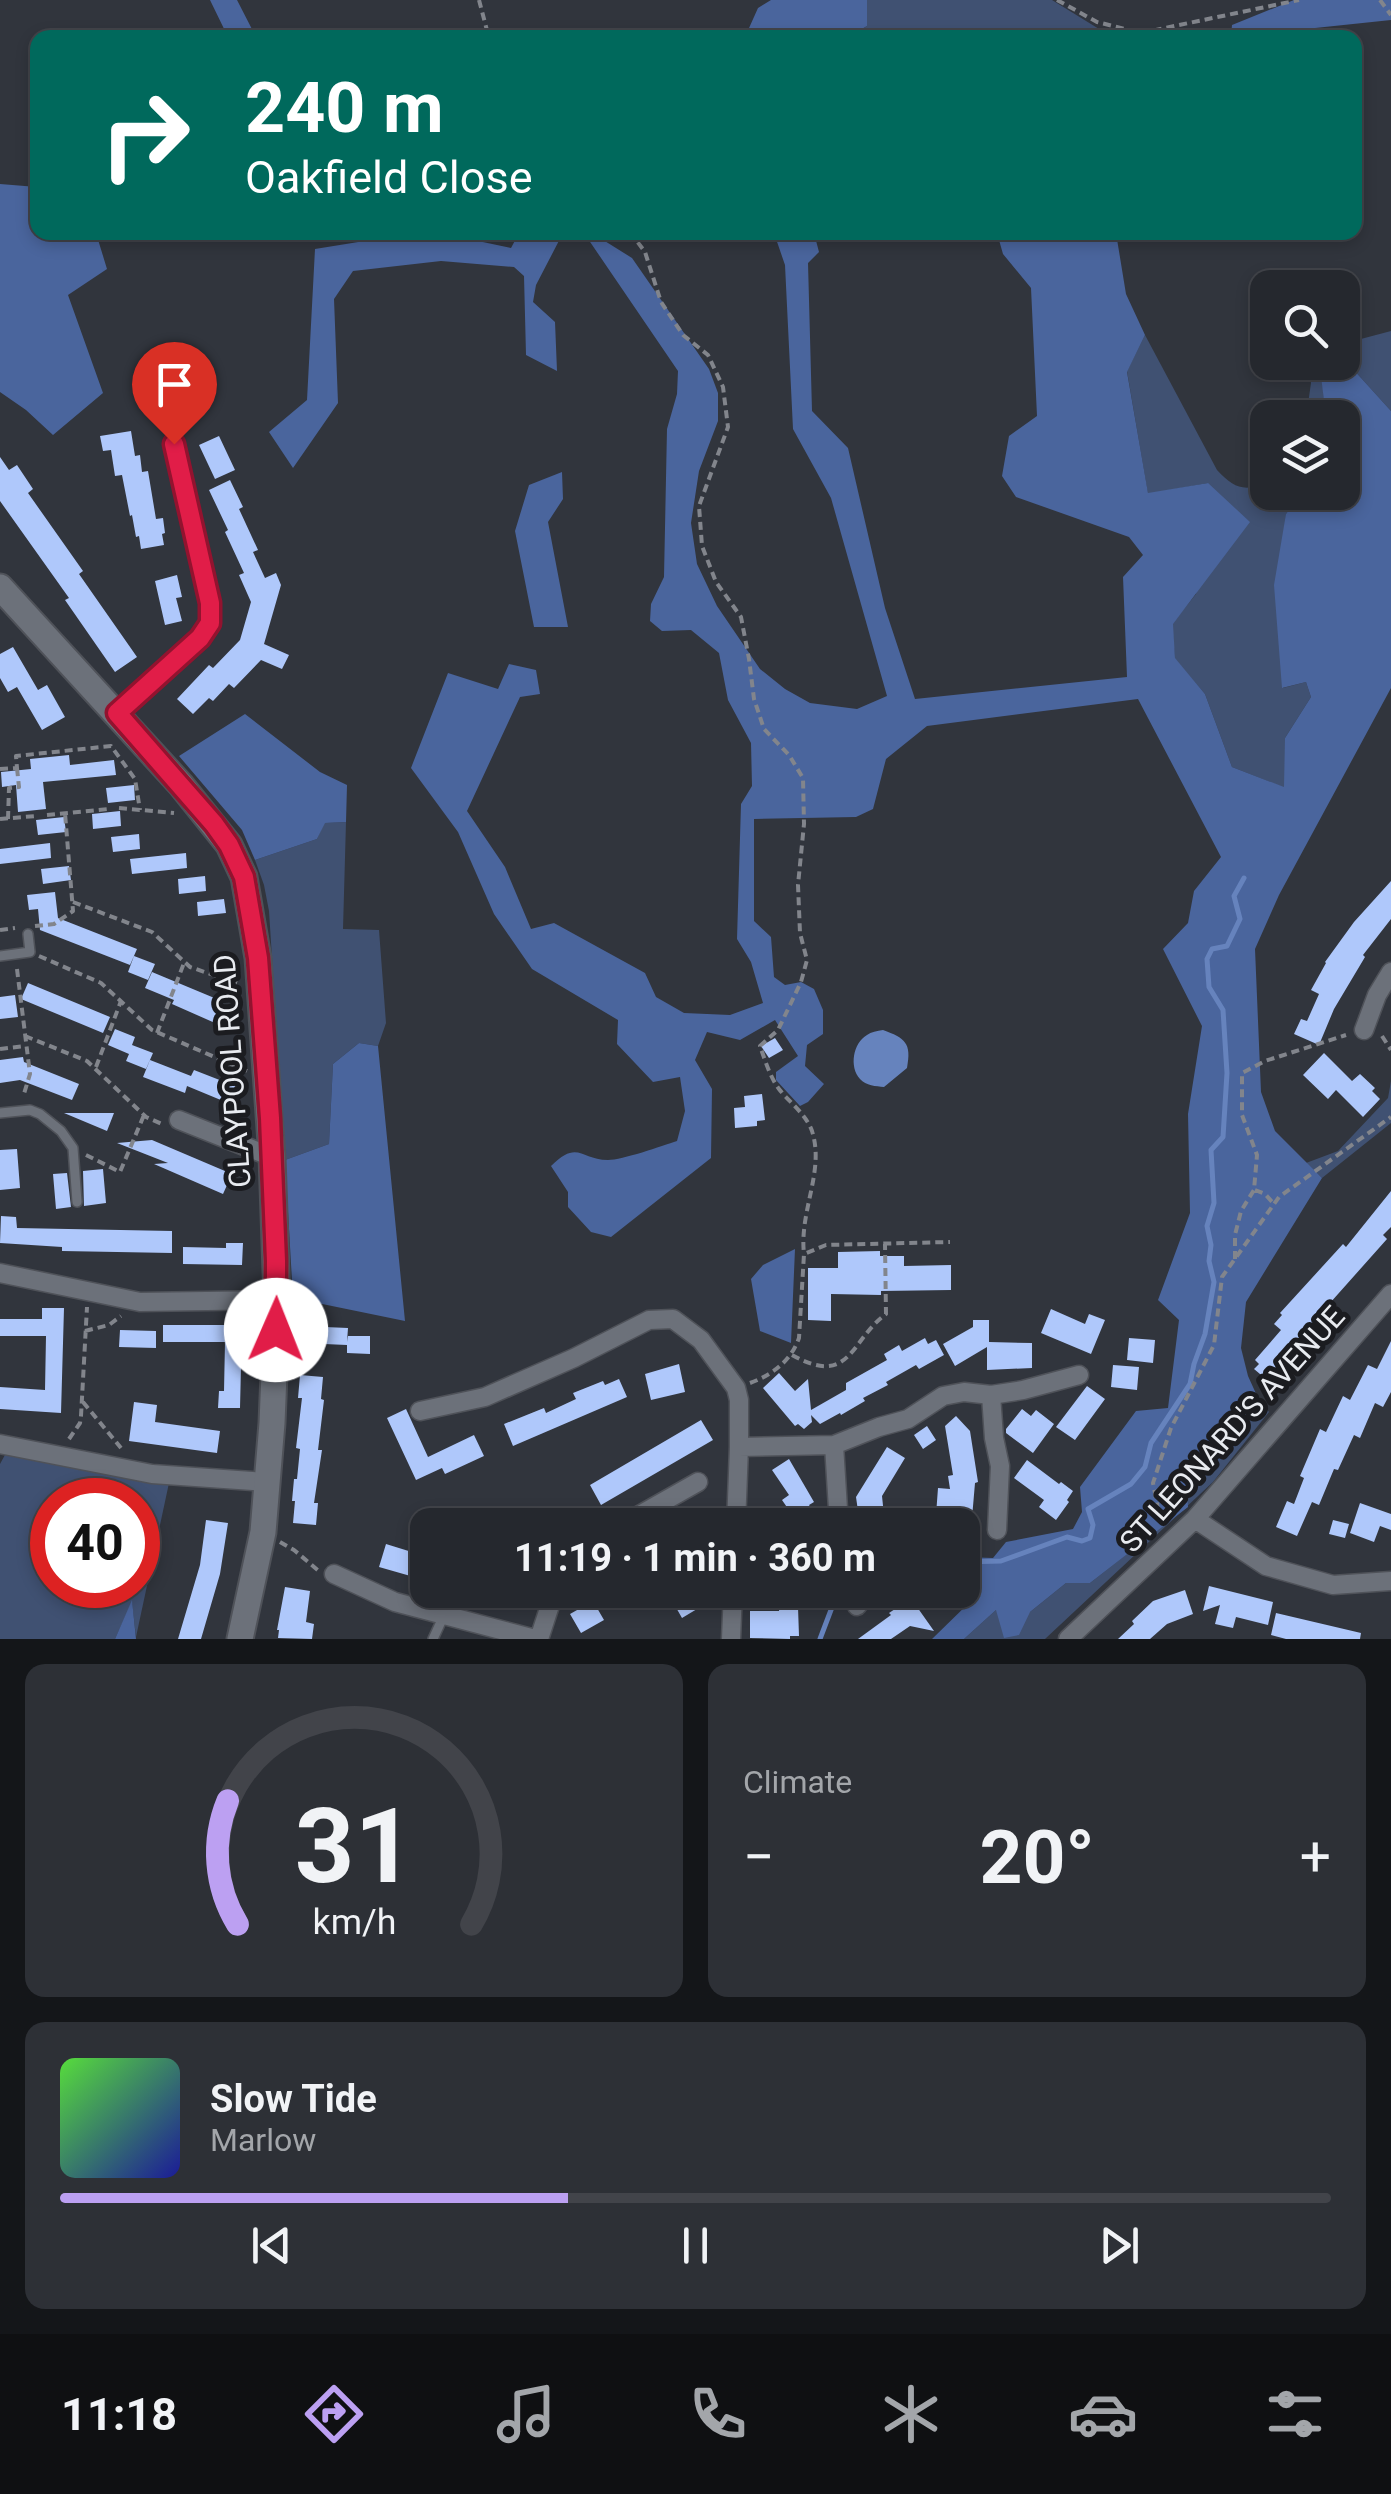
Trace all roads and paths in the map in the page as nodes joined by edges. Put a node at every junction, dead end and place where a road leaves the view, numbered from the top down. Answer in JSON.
{"nodes":[{"id":1,"x":479,"y":0,"type":"edge"},
{"id":2,"x":1057,"y":0,"type":"edge"},
{"id":3,"x":1299,"y":0,"type":"edge"},
{"id":4,"x":1380,"y":0,"type":"edge"},
{"id":5,"x":1391,"y":15,"type":"edge"},
{"id":6,"x":488,"y":30,"type":"edge"},
{"id":7,"x":1126,"y":30,"type":"edge"},
{"id":8,"x":1160,"y":30,"type":"edge"},
{"id":9,"x":636,"y":240,"type":"edge"},
{"id":10,"x":174,"y":444,"type":"dead end"},
{"id":11,"x":0,"y":587,"type":"edge"},
{"id":12,"x":117,"y":713,"type":"junction"},
{"id":13,"x":17,"y":768,"type":"junction"},
{"id":14,"x":0,"y":770,"type":"edge"},
{"id":15,"x":6,"y":788,"type":"edge"},
{"id":16,"x":119,"y":808,"type":"dead end"},
{"id":17,"x":108,"y":809,"type":"dead end"},
{"id":18,"x":140,"y":810,"type":"junction"},
{"id":19,"x":64,"y":813,"type":"junction"},
{"id":20,"x":47,"y":815,"type":"dead end"},
{"id":21,"x":206,"y":815,"type":"junction"},
{"id":22,"x":36,"y":816,"type":"dead end"},
{"id":23,"x":0,"y":819,"type":"edge"},
{"id":24,"x":8,"y":819,"type":"junction"},
{"id":25,"x":73,"y":902,"type":"junction"},
{"id":26,"x":0,"y":930,"type":"edge"},
{"id":27,"x":28,"y":934,"type":"dead end"},
{"id":28,"x":30,"y":952,"type":"junction"},
{"id":29,"x":15,"y":954,"type":"junction"},
{"id":30,"x":0,"y":956,"type":"edge"},
{"id":31,"x":184,"y":962,"type":"junction"},
{"id":32,"x":1391,"y":972,"type":"edge"},
{"id":33,"x":261,"y":992,"type":"junction"},
{"id":34,"x":121,"y":1001,"type":"junction"},
{"id":35,"x":157,"y":1033,"type":"junction"},
{"id":36,"x":26,"y":1036,"type":"junction"},
{"id":37,"x":1362,"y":1036,"type":"joint"},
{"id":38,"x":26,"y":1046,"type":"junction"},
{"id":39,"x":0,"y":1049,"type":"edge"},
{"id":40,"x":96,"y":1069,"type":"junction"},
{"id":41,"x":267,"y":1080,"type":"junction"},
{"id":42,"x":20,"y":1110,"type":"junction"},
{"id":43,"x":0,"y":1113,"type":"edge"},
{"id":44,"x":144,"y":1115,"type":"junction"},
{"id":45,"x":1391,"y":1116,"type":"edge"},
{"id":46,"x":179,"y":1120,"type":"joint"},
{"id":47,"x":73,"y":1148,"type":"junction"},
{"id":48,"x":272,"y":1157,"type":"junction"},
{"id":49,"x":1254,"y":1190,"type":"junction"},
{"id":50,"x":77,"y":1202,"type":"dead end"},
{"id":51,"x":1274,"y":1204,"type":"junction"},
{"id":52,"x":950,"y":1242,"type":"dead end"},
{"id":53,"x":885,"y":1244,"type":"junction"},
{"id":54,"x":804,"y":1254,"type":"junction"},
{"id":55,"x":1235,"y":1259,"type":"junction"},
{"id":56,"x":0,"y":1273,"type":"edge"},
{"id":57,"x":88,"y":1292,"type":"junction"},
{"id":58,"x":1391,"y":1294,"type":"edge"},
{"id":59,"x":276,"y":1300,"type":"junction"},
{"id":60,"x":140,"y":1302,"type":"junction"},
{"id":61,"x":85,"y":1331,"type":"junction"},
{"id":62,"x":792,"y":1354,"type":"junction"},
{"id":63,"x":1079,"y":1375,"type":"dead end"},
{"id":64,"x":736,"y":1388,"type":"junction"},
{"id":65,"x":990,"y":1396,"type":"junction"},
{"id":66,"x":83,"y":1402,"type":"junction"},
{"id":67,"x":420,"y":1411,"type":"dead end"},
{"id":68,"x":0,"y":1444,"type":"edge"},
{"id":69,"x":834,"y":1445,"type":"junction"},
{"id":70,"x":739,"y":1447,"type":"junction"},
{"id":71,"x":56,"y":1455,"type":"junction"},
{"id":72,"x":140,"y":1472,"type":"junction"},
{"id":73,"x":266,"y":1482,"type":"junction"},
{"id":74,"x":698,"y":1482,"type":"dead end"},
{"id":75,"x":668,"y":1508,"type":"edge"},
{"id":76,"x":737,"y":1508,"type":"edge"},
{"id":77,"x":839,"y":1508,"type":"edge"},
{"id":78,"x":1195,"y":1519,"type":"junction"},
{"id":79,"x":997,"y":1530,"type":"dead end"},
{"id":80,"x":263,"y":1532,"type":"junction"},
{"id":81,"x":1173,"y":1540,"type":"junction"},
{"id":82,"x":345,"y":1574,"type":"joint"},
{"id":83,"x":1391,"y":1581,"type":"edge"},
{"id":84,"x":549,"y":1608,"type":"edge"},
{"id":85,"x":732,"y":1608,"type":"edge"},
{"id":86,"x":444,"y":1614,"type":"junction"},
{"id":87,"x":240,"y":1639,"type":"edge"},
{"id":88,"x":433,"y":1639,"type":"edge"},
{"id":89,"x":537,"y":1639,"type":"edge"},
{"id":90,"x":731,"y":1639,"type":"edge"},
{"id":91,"x":1068,"y":1639,"type":"edge"}],
"edges":[{"from":1,"to":6,"type":"path"},
{"from":2,"to":7,"type":"path"},
{"from":3,"to":8,"type":"path"},
{"from":4,"to":5,"type":"path"},
{"from":9,"to":54,"type":"path"},
{"from":10,"to":12,"type":"street"},
{"from":11,"to":12,"type":"street","name":"CLAYPOOL ROAD"},
{"from":12,"to":21,"type":"street","name":"CLAYPOOL ROAD"},
{"from":13,"to":14,"type":"path"},
{"from":13,"to":15,"type":"path"},
{"from":13,"to":18,"type":"path"},
{"from":15,"to":24,"type":"path"},
{"from":16,"to":18,"type":"path"},
{"from":17,"to":19,"type":"path"},
{"from":18,"to":21,"type":"path"},
{"from":19,"to":20,"type":"path"},
{"from":19,"to":25,"type":"path"},
{"from":21,"to":33,"type":"street","name":"CLAYPOOL ROAD"},
{"from":22,"to":24,"type":"path"},
{"from":23,"to":24,"type":"path"},
{"from":25,"to":26,"type":"path"},
{"from":25,"to":31,"type":"path"},
{"from":27,"to":28,"type":"lane"},
{"from":28,"to":29,"type":"lane"},
{"from":28,"to":34,"type":"path"},
{"from":29,"to":30,"type":"lane"},
{"from":29,"to":36,"type":"path"},
{"from":31,"to":33,"type":"path"},
{"from":31,"to":35,"type":"path"},
{"from":32,"to":37,"type":"street"},
{"from":33,"to":41,"type":"street","name":"CLAYPOOL ROAD"},
{"from":34,"to":35,"type":"path"},
{"from":34,"to":40,"type":"path"},
{"from":35,"to":41,"type":"path"},
{"from":36,"to":38,"type":"path"},
{"from":36,"to":40,"type":"path"},
{"from":37,"to":49,"type":"path"},
{"from":38,"to":39,"type":"path"},
{"from":38,"to":42,"type":"path"},
{"from":40,"to":44,"type":"path"},
{"from":41,"to":48,"type":"street","name":"CLAYPOOL ROAD"},
{"from":42,"to":43,"type":"lane"},
{"from":42,"to":47,"type":"lane"},
{"from":44,"to":46,"type":"path"},
{"from":44,"to":47,"type":"path"},
{"from":45,"to":51,"type":"path"},
{"from":46,"to":48,"type":"street"},
{"from":47,"to":50,"type":"lane"},
{"from":48,"to":59,"type":"street","name":"CLAYPOOL ROAD"},
{"from":49,"to":51,"type":"path"},
{"from":49,"to":55,"type":"path"},
{"from":51,"to":55,"type":"path"},
{"from":52,"to":53,"type":"path"},
{"from":53,"to":54,"type":"path"},
{"from":53,"to":62,"type":"path"},
{"from":54,"to":62,"type":"path"},
{"from":55,"to":81,"type":"path"},
{"from":56,"to":57,"type":"street"},
{"from":57,"to":60,"type":"street"},
{"from":57,"to":61,"type":"path"},
{"from":58,"to":78,"type":"street","name":"ST LEONARD'S AVENUE"},
{"from":59,"to":60,"type":"street"},
{"from":59,"to":73,"type":"street","name":"CLAYPOOL ROAD"},
{"from":60,"to":61,"type":"path"},
{"from":61,"to":66,"type":"path"},
{"from":62,"to":64,"type":"path"},
{"from":63,"to":65,"type":"street"},
{"from":64,"to":67,"type":"street"},
{"from":64,"to":70,"type":"street"},
{"from":65,"to":69,"type":"street"},
{"from":65,"to":79,"type":"street"},
{"from":66,"to":71,"type":"path"},
{"from":66,"to":72,"type":"path"},
{"from":68,"to":71,"type":"street"},
{"from":69,"to":70,"type":"street"},
{"from":69,"to":77,"type":"street"},
{"from":70,"to":76,"type":"street"},
{"from":71,"to":72,"type":"street"},
{"from":72,"to":73,"type":"street"},
{"from":73,"to":80,"type":"street","name":"CLAYPOOL ROAD"},
{"from":74,"to":75,"type":"street"},
{"from":78,"to":81,"type":"street","name":"ST LEONARD'S AVENUE"},
{"from":78,"to":83,"type":"street"},
{"from":80,"to":82,"type":"path"},
{"from":80,"to":87,"type":"street","name":"CLAYPOOL ROAD"},
{"from":81,"to":91,"type":"street","name":"ST LEONARD'S AVENUE"},
{"from":82,"to":86,"type":"street"},
{"from":84,"to":89,"type":"street"},
{"from":85,"to":90,"type":"street"},
{"from":86,"to":88,"type":"lane"},
{"from":86,"to":89,"type":"street"}]}
